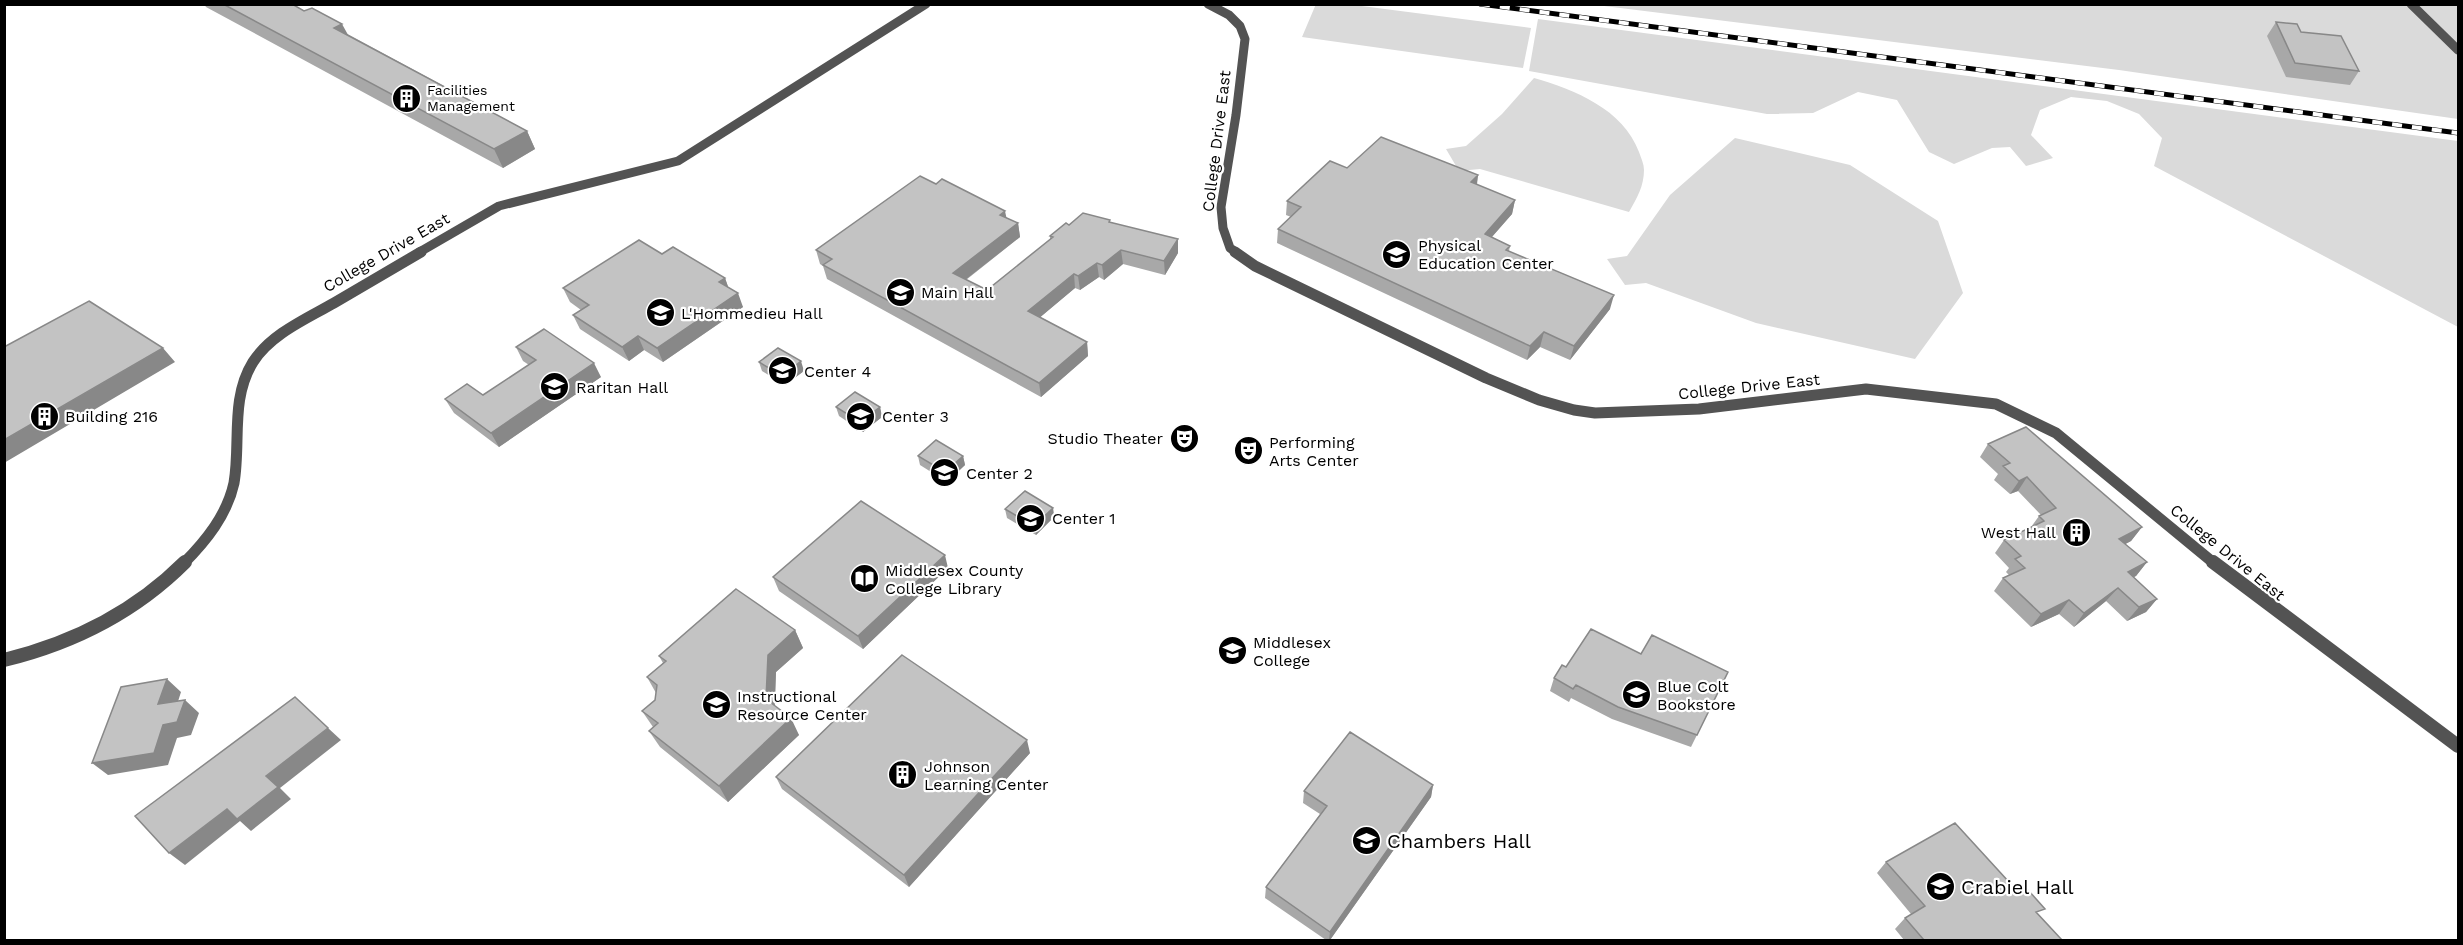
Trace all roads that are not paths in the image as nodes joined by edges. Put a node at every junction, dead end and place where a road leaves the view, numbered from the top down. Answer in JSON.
{"nodes":[{"id":1,"x":926,"y":4,"type":"edge"},
{"id":2,"x":1208,"y":4,"type":"edge"},
{"id":3,"x":2411,"y":4,"type":"edge"},
{"id":4,"x":2458,"y":50,"type":"edge"},
{"id":5,"x":4,"y":660,"type":"edge"},
{"id":6,"x":2458,"y":746,"type":"edge"}],
"edges":[{"from":1,"to":5,"type":"street","name":"College Drive East"},
{"from":2,"to":6,"type":"street","name":"College Drive East"},
{"from":3,"to":4,"type":"street"}]}
